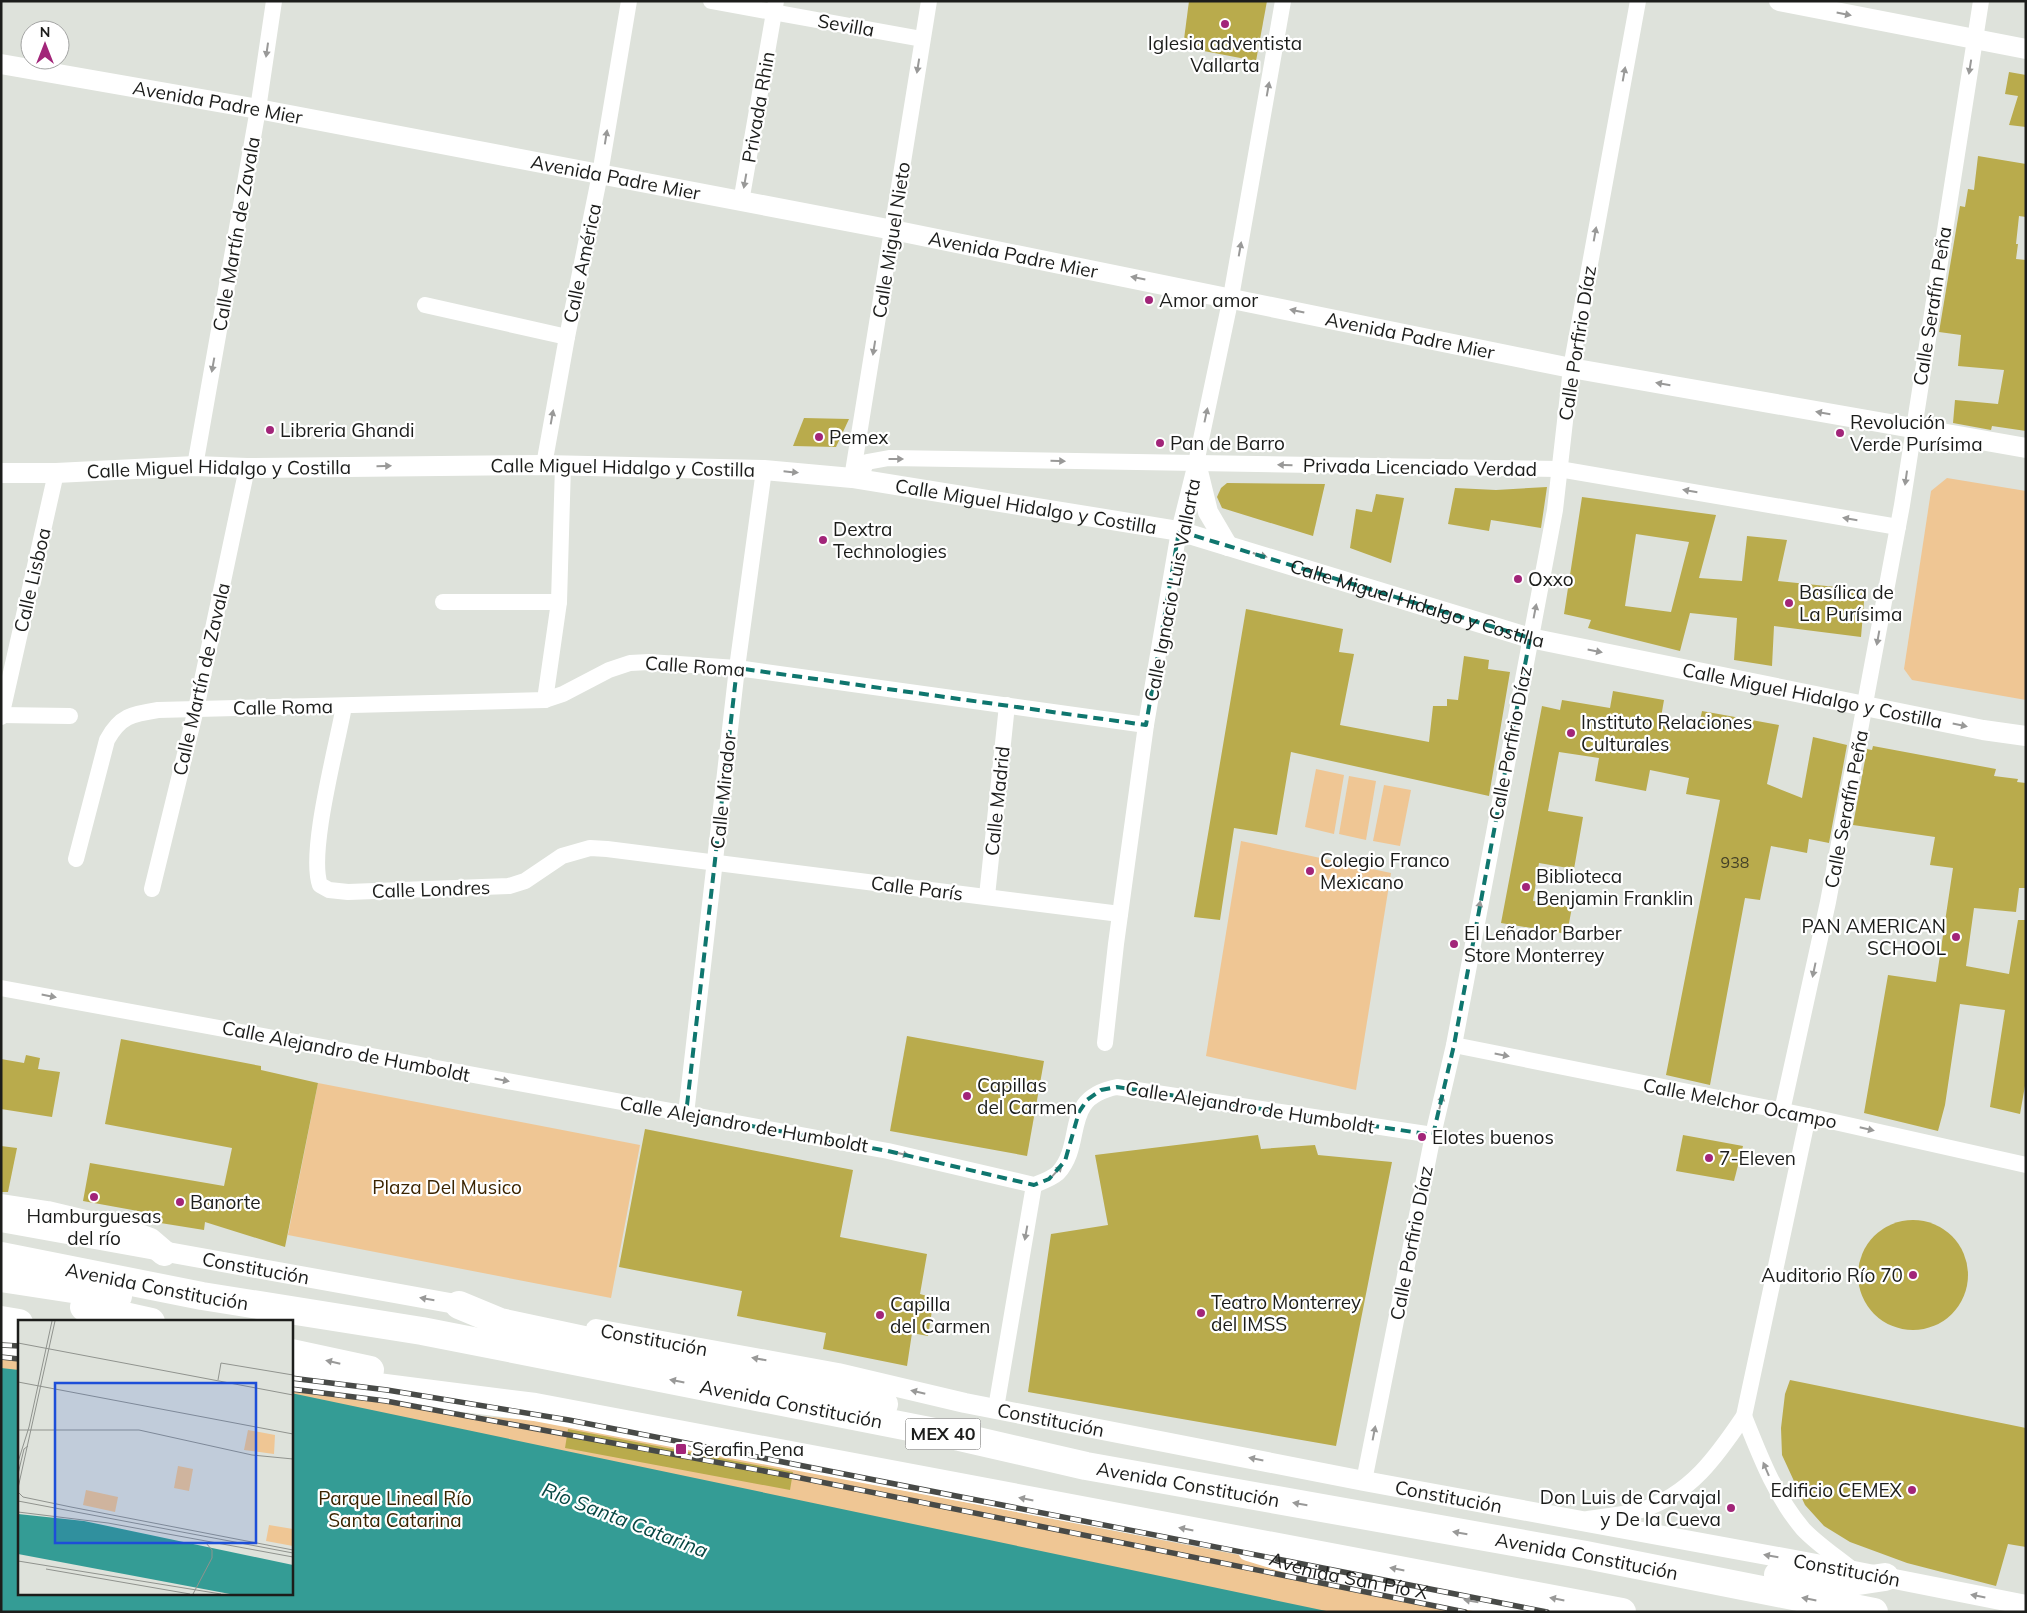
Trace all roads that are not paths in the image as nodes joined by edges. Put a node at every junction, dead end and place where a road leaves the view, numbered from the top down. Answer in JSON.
{"nodes":[{"id":1,"x":274,"y":1,"type":"edge"},
{"id":2,"x":629,"y":1,"type":"edge"},
{"id":3,"x":711,"y":1,"type":"edge"},
{"id":4,"x":929,"y":1,"type":"edge"},
{"id":5,"x":1283,"y":1,"type":"edge"},
{"id":6,"x":1638,"y":1,"type":"edge"},
{"id":7,"x":1779,"y":1,"type":"edge"},
{"id":8,"x":1981,"y":1,"type":"edge"},
{"id":9,"x":775,"y":7,"type":"edge"},
{"id":10,"x":922,"y":39,"type":"junction"},
{"id":11,"x":1975,"y":39,"type":"junction"},
{"id":12,"x":2026,"y":49,"type":"edge"},
{"id":13,"x":1,"y":64,"type":"edge"},
{"id":14,"x":258,"y":109,"type":"junction"},
{"id":15,"x":600,"y":174,"type":"junction"},
{"id":16,"x":741,"y":202,"type":"junction"},
{"id":17,"x":893,"y":230,"type":"junction"},
{"id":18,"x":1231,"y":297,"type":"junction"},
{"id":19,"x":425,"y":305,"type":"dead end"},
{"id":20,"x":567,"y":337,"type":"junction"},
{"id":21,"x":1571,"y":368,"type":"junction"},
{"id":22,"x":1914,"y":430,"type":"junction"},
{"id":23,"x":2026,"y":448,"type":"edge"},
{"id":24,"x":1196,"y":463,"type":"junction"},
{"id":25,"x":553,"y":465,"type":"junction"},
{"id":26,"x":195,"y":466,"type":"junction"},
{"id":27,"x":247,"y":468,"type":"junction"},
{"id":28,"x":1559,"y":469,"type":"junction"},
{"id":29,"x":764,"y":470,"type":"junction"},
{"id":30,"x":1,"y":473,"type":"edge"},
{"id":31,"x":56,"y":473,"type":"junction"},
{"id":32,"x":855,"y":478,"type":"junction"},
{"id":33,"x":1898,"y":527,"type":"junction"},
{"id":34,"x":1179,"y":531,"type":"junction"},
{"id":35,"x":1228,"y":546,"type":"junction"},
{"id":36,"x":442,"y":602,"type":"dead end"},
{"id":37,"x":559,"y":602,"type":"junction"},
{"id":38,"x":1530,"y":638,"type":"junction"},
{"id":39,"x":737,"y":668,"type":"junction"},
{"id":40,"x":545,"y":700,"type":"junction"},
{"id":41,"x":1007,"y":705,"type":"junction"},
{"id":42,"x":344,"y":706,"type":"junction"},
{"id":43,"x":1866,"y":706,"type":"junction"},
{"id":44,"x":196,"y":709,"type":"junction"},
{"id":45,"x":1,"y":716,"type":"edge"},
{"id":46,"x":70,"y":716,"type":"dead end"},
{"id":47,"x":1146,"y":725,"type":"junction"},
{"id":48,"x":2026,"y":736,"type":"edge"},
{"id":49,"x":76,"y":859,"type":"dead end"},
{"id":50,"x":715,"y":862,"type":"junction"},
{"id":51,"x":152,"y":889,"type":"dead end"},
{"id":52,"x":987,"y":896,"type":"junction"},
{"id":53,"x":1120,"y":914,"type":"junction"},
{"id":54,"x":1,"y":988,"type":"edge"},
{"id":55,"x":1105,"y":1043,"type":"dead end"},
{"id":56,"x":1454,"y":1045,"type":"junction"},
{"id":57,"x":1782,"y":1111,"type":"junction"},
{"id":58,"x":686,"y":1114,"type":"junction"},
{"id":59,"x":1808,"y":1116,"type":"junction"},
{"id":60,"x":1433,"y":1135,"type":"junction"},
{"id":61,"x":2026,"y":1165,"type":"edge"},
{"id":62,"x":1034,"y":1185,"type":"junction"},
{"id":63,"x":6,"y":1218,"type":"edge"},
{"id":64,"x":164,"y":1252,"type":"joint"},
{"id":65,"x":5,"y":1264,"type":"edge"},
{"id":66,"x":1,"y":1290,"type":"edge"},
{"id":67,"x":459,"y":1305,"type":"junction"},
{"id":68,"x":1,"y":1320,"type":"edge"},
{"id":69,"x":142,"y":1320,"type":"edge"},
{"id":70,"x":18,"y":1323,"type":"edge"},
{"id":71,"x":1,"y":1342,"type":"edge"},
{"id":72,"x":18,"y":1344,"type":"edge"},
{"id":73,"x":292,"y":1353,"type":"edge"},
{"id":74,"x":292,"y":1376,"type":"edge"},
{"id":75,"x":535,"y":1407,"type":"junction"},
{"id":76,"x":996,"y":1408,"type":"junction"},
{"id":77,"x":1744,"y":1416,"type":"junction"},
{"id":78,"x":1086,"y":1466,"type":"junction"},
{"id":79,"x":1364,"y":1481,"type":"junction"},
{"id":80,"x":1579,"y":1521,"type":"junction"},
{"id":81,"x":1212,"y":1534,"type":"junction"},
{"id":82,"x":1586,"y":1555,"type":"junction"},
{"id":83,"x":1854,"y":1570,"type":"junction"},
{"id":84,"x":1885,"y":1577,"type":"junction"},
{"id":85,"x":2026,"y":1605,"type":"edge"},
{"id":86,"x":1518,"y":1612,"type":"edge"},
{"id":87,"x":1622,"y":1612,"type":"edge"},
{"id":88,"x":1874,"y":1612,"type":"edge"}],
"edges":[{"from":1,"to":14,"type":"street","name":"Calle Martín de Zavala","one_way":true},
{"from":15,"to":2,"type":"street","name":"Calle América","one_way":true},
{"from":3,"to":9,"type":"street","name":"Sevilla"},
{"from":4,"to":10,"type":"street","name":"Calle Miguel Nieto"},
{"from":18,"to":5,"type":"street","name":"Calle Ignacio Luis Vallarta","one_way":true},
{"from":21,"to":6,"type":"street","name":"Calle Porfirio Díaz","one_way":true},
{"from":7,"to":11,"type":"street","one_way":true},
{"from":8,"to":11,"type":"street","name":"Calle Serafín Peña"},
{"from":9,"to":10,"type":"street","name":"Sevilla"},
{"from":9,"to":16,"type":"street","name":"Privada Rhin","one_way":true},
{"from":10,"to":17,"type":"street","name":"Calle Miguel Nieto","one_way":true},
{"from":11,"to":12,"type":"street"},
{"from":11,"to":22,"type":"street","name":"Calle Serafín Peña","one_way":true},
{"from":13,"to":14,"type":"street","name":"Avenida Padre Mier"},
{"from":14,"to":15,"type":"street","name":"Avenida Padre Mier"},
{"from":14,"to":26,"type":"street","name":"Calle Martín de Zavala","one_way":true},
{"from":15,"to":16,"type":"street","name":"Avenida Padre Mier"},
{"from":15,"to":20,"type":"street","name":"Calle América"},
{"from":16,"to":17,"type":"street","name":"Avenida Padre Mier"},
{"from":18,"to":17,"type":"street","name":"Avenida Padre Mier","one_way":true},
{"from":17,"to":32,"type":"street","name":"Calle Miguel Nieto","one_way":true},
{"from":21,"to":18,"type":"street","name":"Avenida Padre Mier","one_way":true},
{"from":24,"to":18,"type":"street","name":"Calle Ignacio Luis Vallarta","one_way":true},
{"from":19,"to":20,"type":"street"},
{"from":25,"to":20,"type":"street","name":"Calle América","one_way":true},
{"from":22,"to":21,"type":"street","name":"Avenida Padre Mier","one_way":true},
{"from":21,"to":28,"type":"street","name":"Calle Porfirio Díaz"},
{"from":22,"to":23,"type":"street","name":"Avenida Padre Mier"},
{"from":22,"to":33,"type":"street","name":"Calle Serafín Peña","one_way":true},
{"from":28,"to":24,"type":"street","name":"Privada Licenciado Verdad","one_way":true},
{"from":32,"to":24,"type":"street","name":"Privada Licenciado Verdad","one_way":true},
{"from":24,"to":34,"type":"street","name":"Calle Ignacio Luis Vallarta"},
{"from":24,"to":35,"type":"street"},
{"from":27,"to":25,"type":"street","name":"Calle Miguel Hidalgo y Costilla","one_way":true},
{"from":25,"to":29,"type":"street","name":"Calle Miguel Hidalgo y Costilla"},
{"from":25,"to":37,"type":"street","name":"Calle América"},
{"from":26,"to":27,"type":"street","name":"Calle Miguel Hidalgo y Costilla"},
{"from":26,"to":31,"type":"street","name":"Calle Miguel Hidalgo y Costilla"},
{"from":27,"to":44,"type":"street","name":"Calle Martín de Zavala"},
{"from":33,"to":28,"type":"street","name":"Privada Licenciado Verdad","one_way":true},
{"from":38,"to":28,"type":"street","name":"Calle Porfirio Díaz","one_way":true},
{"from":29,"to":32,"type":"street","name":"Calle Miguel Hidalgo y Costilla","one_way":true},
{"from":29,"to":39,"type":"street","name":"Calle Mirador"},
{"from":30,"to":31,"type":"street","name":"Calle Miguel Hidalgo y Costilla"},
{"from":31,"to":45,"type":"street","name":"Calle Lisboa"},
{"from":32,"to":34,"type":"street","name":"Calle Miguel Hidalgo y Costilla"},
{"from":33,"to":43,"type":"street","name":"Calle Serafín Peña","one_way":true},
{"from":34,"to":35,"type":"street","name":"Calle Miguel Hidalgo y Costilla"},
{"from":34,"to":47,"type":"street","name":"Calle Ignacio Luis Vallarta"},
{"from":35,"to":38,"type":"street","name":"Calle Miguel Hidalgo y Costilla","one_way":true},
{"from":36,"to":37,"type":"street"},
{"from":37,"to":40,"type":"street","name":"Calle América"},
{"from":38,"to":43,"type":"street","name":"Calle Miguel Hidalgo y Costilla","one_way":true},
{"from":56,"to":38,"type":"street","name":"Calle Porfirio Díaz","one_way":true},
{"from":39,"to":40,"type":"street","name":"Calle Roma"},
{"from":39,"to":41,"type":"street","name":"Calle Roma"},
{"from":39,"to":50,"type":"street","name":"Calle Mirador"},
{"from":40,"to":42,"type":"street","name":"Calle Roma"},
{"from":41,"to":47,"type":"street","name":"Calle Roma"},
{"from":41,"to":52,"type":"street","name":"Calle Madrid"},
{"from":42,"to":44,"type":"street","name":"Calle Roma"},
{"from":42,"to":50,"type":"street","name":"Calle Londres"},
{"from":43,"to":48,"type":"street","name":"Calle Miguel Hidalgo y Costilla","one_way":true},
{"from":43,"to":57,"type":"street","name":"Calle Serafín Peña","one_way":true},
{"from":44,"to":49,"type":"street","name":"Calle Roma"},
{"from":44,"to":51,"type":"street","name":"Calle Martín de Zavala"},
{"from":45,"to":46,"type":"street"},
{"from":47,"to":53,"type":"street","name":"Calle Ignacio Luis Vallarta"},
{"from":50,"to":52,"type":"street","name":"Calle París"},
{"from":50,"to":58,"type":"street","name":"Calle Mirador"},
{"from":52,"to":53,"type":"street","name":"Calle París"},
{"from":53,"to":55,"type":"street","name":"Calle Ignacio Luis Vallarta"},
{"from":54,"to":58,"type":"street","name":"Calle Alejandro de Humboldt","one_way":true},
{"from":56,"to":57,"type":"street","name":"Calle Melchor Ocampo","one_way":true},
{"from":60,"to":56,"type":"street","name":"Calle Porfirio Díaz","one_way":true},
{"from":57,"to":59,"type":"street","name":"Calle Melchor Ocampo"},
{"from":58,"to":62,"type":"street","name":"Calle Alejandro de Humboldt","one_way":true},
{"from":59,"to":61,"type":"street","name":"Calle Melchor Ocampo","one_way":true},
{"from":59,"to":77,"type":"street"},
{"from":62,"to":60,"type":"street","name":"Calle Alejandro de Humboldt","one_way":true},
{"from":79,"to":60,"type":"street","name":"Calle Porfirio Díaz","one_way":true},
{"from":62,"to":76,"type":"street","one_way":true},
{"from":63,"to":64,"type":"main road"},
{"from":67,"to":64,"type":"street","name":"Constitución","one_way":true},
{"from":78,"to":65,"type":"highway","name":"Avenida Constitución","number":"MEX 40","one_way":true},
{"from":66,"to":69,"type":"highway"},
{"from":76,"to":67,"type":"street","name":"Constitución","one_way":true},
{"from":67,"to":78,"type":"highway"},
{"from":68,"to":70,"type":"highway"},
{"from":71,"to":72,"type":"highway"},
{"from":75,"to":73,"type":"highway","one_way":true},
{"from":74,"to":75,"type":"highway","number":"MEX 40"},
{"from":81,"to":75,"type":"highway","number":"MEX 40","one_way":true},
{"from":79,"to":76,"type":"street","name":"Constitución","one_way":true},
{"from":77,"to":80,"type":"street"},
{"from":83,"to":77,"type":"street","one_way":true},
{"from":82,"to":78,"type":"highway","name":"Avenida Constitución","number":"MEX 40","one_way":true},
{"from":79,"to":80,"type":"street","name":"Constitución"},
{"from":83,"to":80,"type":"street","name":"Constitución","one_way":true},
{"from":86,"to":81,"type":"street","name":"Avenida San Pío X","one_way":true},
{"from":87,"to":81,"type":"highway","number":"MEX 40","one_way":true},
{"from":82,"to":84,"type":"highway"},
{"from":88,"to":82,"type":"highway","name":"Avenida Constitución","number":"MEX 40","one_way":true},
{"from":83,"to":84,"type":"street","name":"Constitución"},
{"from":85,"to":84,"type":"street","name":"Constitución","one_way":true}]}
